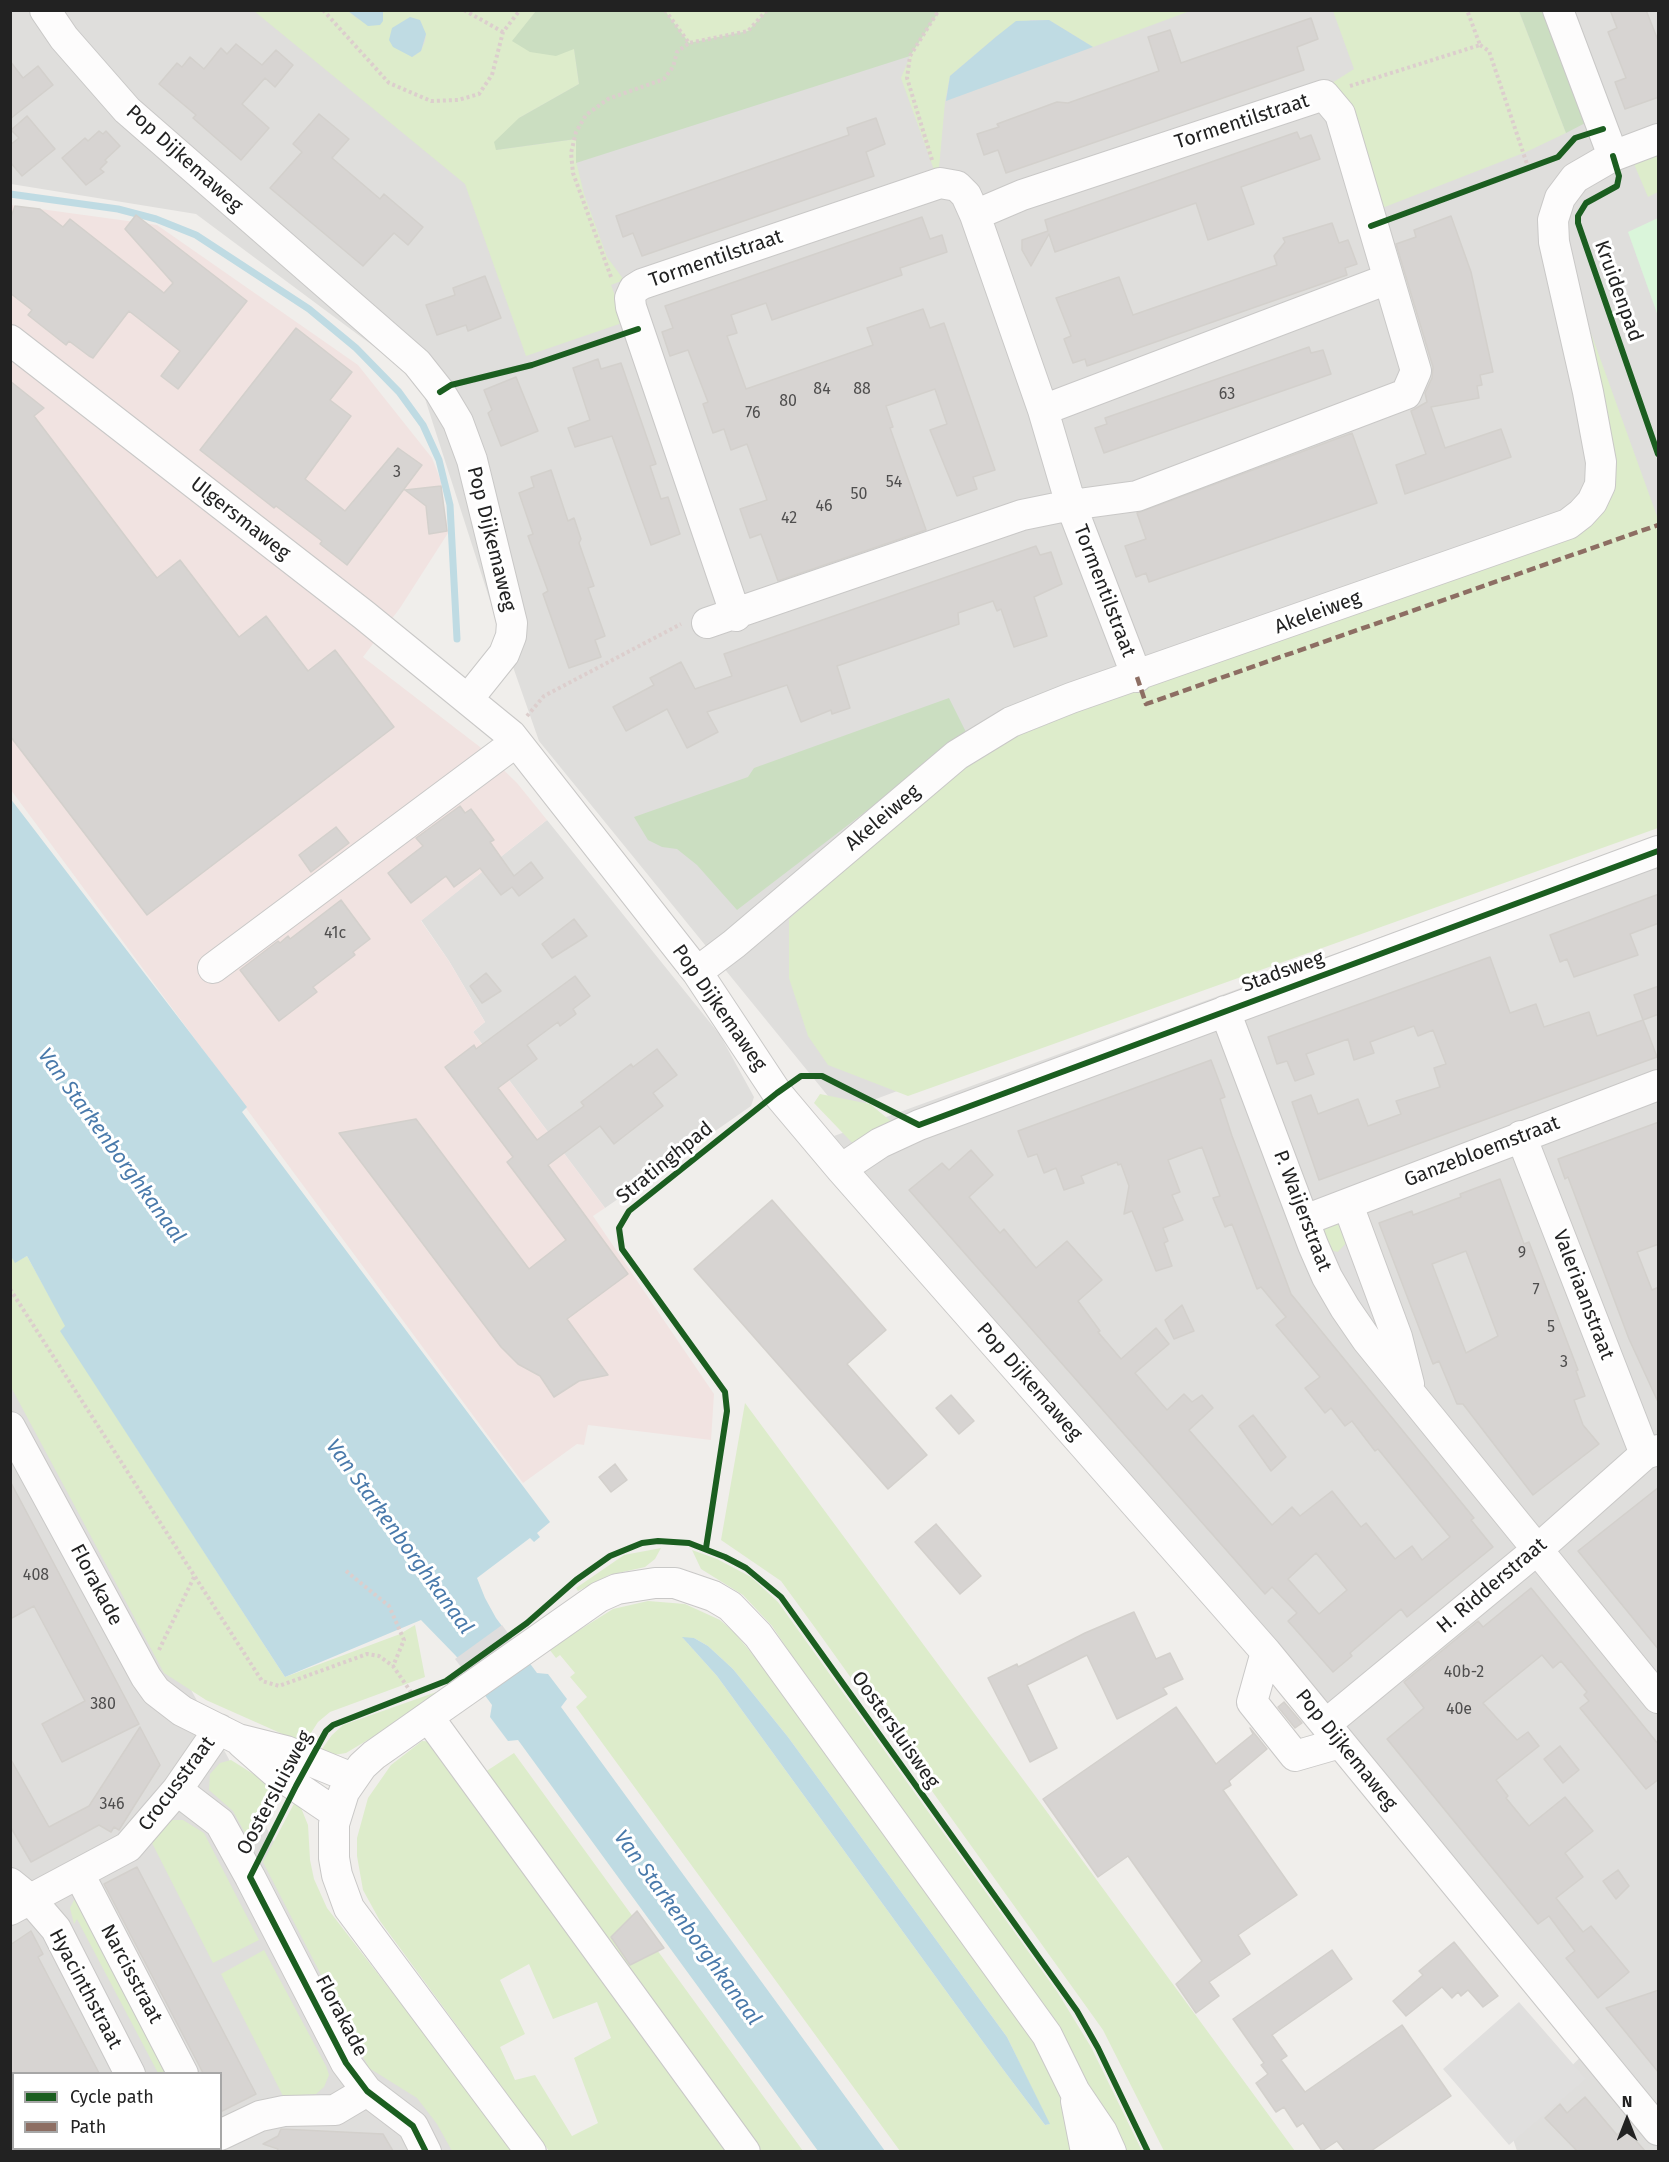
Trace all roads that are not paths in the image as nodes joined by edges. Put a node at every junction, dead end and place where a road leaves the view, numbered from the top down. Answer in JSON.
{"nodes":[{"id":1,"x":45,"y":10,"type":"edge"},
{"id":2,"x":1558,"y":10,"type":"edge"},
{"id":3,"x":1659,"y":139,"type":"edge"},
{"id":4,"x":1613,"y":156,"type":"junction"},
{"id":5,"x":975,"y":215,"type":"junction"},
{"id":6,"x":1388,"y":279,"type":"junction"},
{"id":7,"x":10,"y":340,"type":"edge"},
{"id":8,"x":1042,"y":410,"type":"junction"},
{"id":9,"x":1071,"y":505,"type":"junction"},
{"id":10,"x":736,"y":616,"type":"junction"},
{"id":11,"x":707,"y":623,"type":"road end"},
{"id":12,"x":1137,"y":677,"type":"junction"},
{"id":13,"x":468,"y":699,"type":"junction"},
{"id":14,"x":513,"y":738,"type":"junction"},
{"id":15,"x":1659,"y":850,"type":"edge"},
{"id":16,"x":213,"y":968,"type":"dead end"},
{"id":17,"x":697,"y":972,"type":"junction"},
{"id":18,"x":1225,"y":1011,"type":"junction"},
{"id":19,"x":1659,"y":1085,"type":"edge"},
{"id":20,"x":1521,"y":1136,"type":"junction"},
{"id":21,"x":841,"y":1169,"type":"junction"},
{"id":22,"x":1348,"y":1205,"type":"junction"},
{"id":23,"x":1305,"y":1220,"type":"junction"},
{"id":24,"x":1412,"y":1392,"type":"junction"},
{"id":25,"x":10,"y":1426,"type":"edge"},
{"id":26,"x":1652,"y":1452,"type":"edge"},
{"id":27,"x":1538,"y":1549,"type":"junction"},
{"id":28,"x":1266,"y":1652,"type":"junction"},
{"id":29,"x":1659,"y":1698,"type":"edge"},
{"id":30,"x":421,"y":1701,"type":"junction"},
{"id":31,"x":228,"y":1734,"type":"junction"},
{"id":32,"x":1333,"y":1734,"type":"junction"},
{"id":33,"x":352,"y":1778,"type":"junction"},
{"id":34,"x":177,"y":1790,"type":"junction"},
{"id":35,"x":337,"y":1814,"type":"junction"},
{"id":36,"x":79,"y":1874,"type":"junction"},
{"id":37,"x":17,"y":1898,"type":"edge"},
{"id":38,"x":129,"y":2072,"type":"edge"},
{"id":39,"x":182,"y":2072,"type":"edge"},
{"id":40,"x":367,"y":2091,"type":"junction"},
{"id":41,"x":1075,"y":2092,"type":"junction"},
{"id":42,"x":1659,"y":2130,"type":"edge"},
{"id":43,"x":222,"y":2134,"type":"edge"},
{"id":44,"x":426,"y":2151,"type":"edge"},
{"id":45,"x":531,"y":2151,"type":"edge"},
{"id":46,"x":745,"y":2151,"type":"edge"},
{"id":47,"x":1086,"y":2151,"type":"edge"},
{"id":48,"x":1112,"y":2151,"type":"edge"}],
"edges":[{"from":1,"to":13,"type":"street","name":"Pop Dijkemaweg"},
{"from":2,"to":4,"type":"street"},
{"from":3,"to":4,"type":"street","name":"Akeleiweg"},
{"from":4,"to":12,"type":"street","name":"Akeleiweg"},
{"from":5,"to":6,"type":"street","name":"Tormentilstraat"},
{"from":5,"to":8,"type":"street","name":"Tormentilstraat"},
{"from":5,"to":10,"type":"street","name":"Tormentilstraat"},
{"from":6,"to":8,"type":"street"},
{"from":6,"to":9,"type":"street","name":"Tormentilstraat"},
{"from":7,"to":13,"type":"street","name":"Ulgersmaweg"},
{"from":8,"to":9,"type":"street","name":"Tormentilstraat"},
{"from":9,"to":10,"type":"street","name":"Tormentilstraat"},
{"from":9,"to":12,"type":"street","name":"Tormentilstraat"},
{"from":10,"to":11,"type":"street","name":"Tormentilstraat"},
{"from":12,"to":17,"type":"street","name":"Akeleiweg"},
{"from":13,"to":14,"type":"street","name":"Pop Dijkemaweg"},
{"from":14,"to":16,"type":"street"},
{"from":14,"to":17,"type":"street","name":"Pop Dijkemaweg"},
{"from":15,"to":18,"type":"street","name":"Stadsweg"},
{"from":17,"to":21,"type":"street","name":"Pop Dijkemaweg"},
{"from":18,"to":21,"type":"street","name":"Stadsweg"},
{"from":18,"to":23,"type":"street","name":"P. Waijerstraat"},
{"from":19,"to":20,"type":"street","name":"Ganzebloemstraat"},
{"from":20,"to":22,"type":"street","name":"Ganzebloemstraat"},
{"from":20,"to":26,"type":"street","name":"Valeriaanstraat"},
{"from":21,"to":28,"type":"street","name":"Pop Dijkemaweg"},
{"from":22,"to":23,"type":"street","name":"Ganzebloemstraat"},
{"from":22,"to":24,"type":"street","name":"P. Waijerstraat"},
{"from":23,"to":24,"type":"street","name":"P. Waijerstraat"},
{"from":24,"to":27,"type":"street","name":"P. Waijerstraat"},
{"from":25,"to":31,"type":"street","name":"Florakade"},
{"from":26,"to":27,"type":"street","name":"H. Ridderstraat"},
{"from":27,"to":29,"type":"street","name":"P. Waijerstraat"},
{"from":27,"to":32,"type":"street","name":"H. Ridderstraat"},
{"from":28,"to":32,"type":"street","name":"Pop Dijkemaweg"},
{"from":28,"to":32,"type":"street"},
{"from":30,"to":33,"type":"street"},
{"from":30,"to":41,"type":"street"},
{"from":30,"to":46,"type":"street"},
{"from":31,"to":33,"type":"street","name":"Florakade"},
{"from":31,"to":34,"type":"street","name":"Crocusstraat"},
{"from":31,"to":35,"type":"street","name":"Florakade"},
{"from":32,"to":42,"type":"street","name":"Pop Dijkemaweg"},
{"from":33,"to":35,"type":"street"},
{"from":34,"to":36,"type":"street","name":"Crocusstraat"},
{"from":34,"to":40,"type":"street","name":"Florakade"},
{"from":35,"to":45,"type":"street"},
{"from":36,"to":37,"type":"street","name":"Crocusstraat"},
{"from":36,"to":39,"type":"street","name":"Narcisstraat"},
{"from":37,"to":38,"type":"street","name":"Hyacinthstraat"},
{"from":40,"to":43,"type":"street"},
{"from":40,"to":44,"type":"street","name":"Florakade"},
{"from":41,"to":47,"type":"street"},
{"from":41,"to":48,"type":"street"}]}
